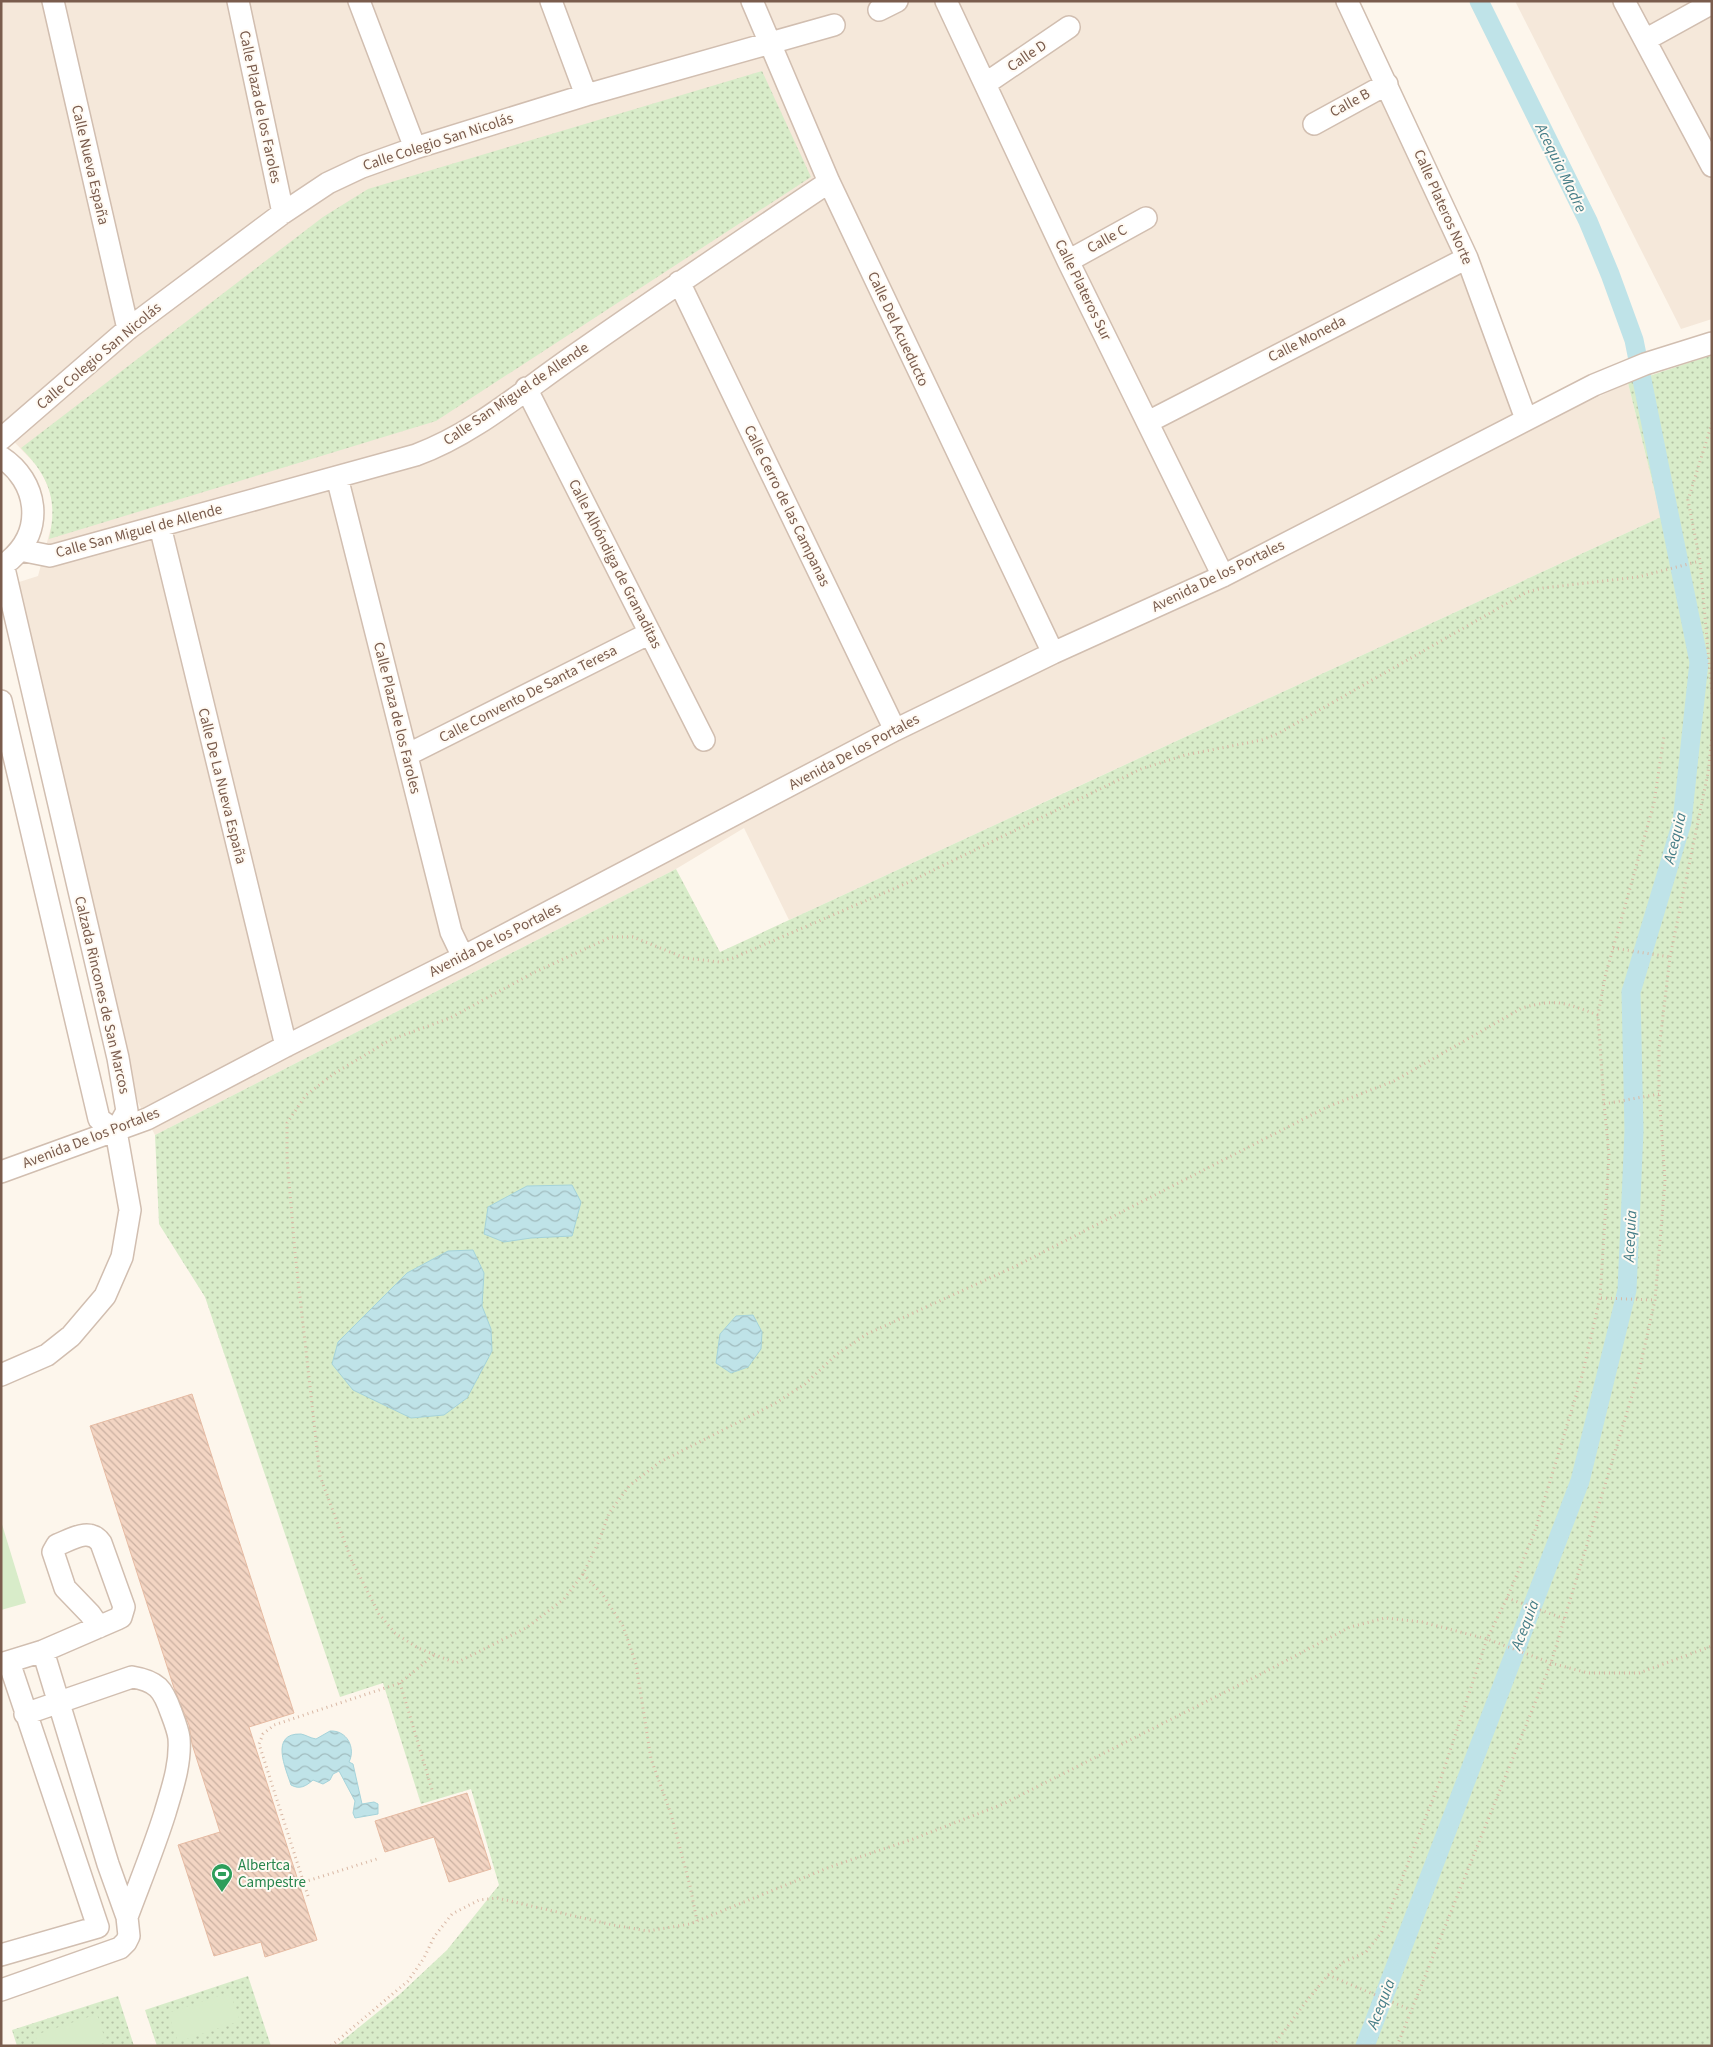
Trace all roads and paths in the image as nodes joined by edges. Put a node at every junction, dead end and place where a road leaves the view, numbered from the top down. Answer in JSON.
{"nodes":[{"id":1,"x":53,"y":1,"type":"edge"},
{"id":2,"x":238,"y":1,"type":"edge"},
{"id":3,"x":359,"y":1,"type":"edge"},
{"id":4,"x":551,"y":1,"type":"edge"},
{"id":5,"x":752,"y":1,"type":"edge"},
{"id":6,"x":946,"y":1,"type":"edge"},
{"id":7,"x":1346,"y":1,"type":"edge"},
{"id":8,"x":1624,"y":1,"type":"edge"},
{"id":9,"x":1712,"y":4,"type":"edge"},
{"id":10,"x":834,"y":25,"type":"dead end"},
{"id":11,"x":1069,"y":27,"type":"dead end"},
{"id":12,"x":1645,"y":40,"type":"junction"},
{"id":13,"x":768,"y":43,"type":"junction"},
{"id":14,"x":985,"y":84,"type":"junction"},
{"id":15,"x":1387,"y":84,"type":"junction"},
{"id":16,"x":586,"y":95,"type":"junction"},
{"id":17,"x":1314,"y":124,"type":"dead end"},
{"id":18,"x":414,"y":148,"type":"junction"},
{"id":19,"x":1712,"y":166,"type":"edge"},
{"id":20,"x":829,"y":182,"type":"junction"},
{"id":21,"x":283,"y":213,"type":"junction"},
{"id":22,"x":1146,"y":218,"type":"dead end"},
{"id":23,"x":1467,"y":258,"type":"junction"},
{"id":24,"x":1068,"y":261,"type":"junction"},
{"id":25,"x":679,"y":282,"type":"junction"},
{"id":26,"x":128,"y":329,"type":"junction"},
{"id":27,"x":1712,"y":343,"type":"edge"},
{"id":28,"x":526,"y":388,"type":"junction"},
{"id":29,"x":1526,"y":419,"type":"junction"},
{"id":30,"x":1148,"y":422,"type":"junction"},
{"id":31,"x":1712,"y":423,"type":"edge"},
{"id":32,"x":1,"y":439,"type":"edge"},
{"id":33,"x":1,"y":456,"type":"edge"},
{"id":34,"x":337,"y":477,"type":"junction"},
{"id":35,"x":160,"y":526,"type":"junction"},
{"id":36,"x":20,"y":550,"type":"junction"},
{"id":37,"x":1700,"y":561,"type":"junction"},
{"id":38,"x":2,"y":565,"type":"edge"},
{"id":39,"x":1223,"y":576,"type":"junction"},
{"id":40,"x":650,"y":633,"type":"junction"},
{"id":41,"x":1053,"y":653,"type":"junction"},
{"id":42,"x":1712,"y":695,"type":"edge"},
{"id":43,"x":1,"y":701,"type":"edge"},
{"id":44,"x":896,"y":730,"type":"junction"},
{"id":45,"x":1664,"y":736,"type":"dead end"},
{"id":46,"x":1712,"y":736,"type":"edge"},
{"id":47,"x":704,"y":740,"type":"dead end"},
{"id":48,"x":407,"y":755,"type":"junction"},
{"id":49,"x":1613,"y":948,"type":"junction"},
{"id":50,"x":463,"y":957,"type":"junction"},
{"id":51,"x":1670,"y":957,"type":"junction"},
{"id":52,"x":1598,"y":1015,"type":"junction"},
{"id":53,"x":286,"y":1046,"type":"junction"},
{"id":54,"x":1659,"y":1094,"type":"junction"},
{"id":55,"x":1604,"y":1104,"type":"junction"},
{"id":56,"x":116,"y":1131,"type":"junction"},
{"id":57,"x":1,"y":1172,"type":"edge"},
{"id":58,"x":1600,"y":1298,"type":"junction"},
{"id":59,"x":1655,"y":1300,"type":"junction"},
{"id":60,"x":1,"y":1375,"type":"edge"},
{"id":61,"x":584,"y":1574,"type":"junction"},
{"id":62,"x":1507,"y":1598,"type":"junction"},
{"id":63,"x":1565,"y":1619,"type":"junction"},
{"id":64,"x":98,"y":1627,"type":"dead end"},
{"id":65,"x":1487,"y":1639,"type":"junction"},
{"id":66,"x":1712,"y":1646,"type":"edge"},
{"id":67,"x":43,"y":1651,"type":"junction"},
{"id":68,"x":434,"y":1655,"type":"junction"},
{"id":69,"x":5,"y":1663,"type":"edge"},
{"id":70,"x":1551,"y":1663,"type":"junction"},
{"id":71,"x":400,"y":1683,"type":"junction"},
{"id":72,"x":59,"y":1704,"type":"junction"},
{"id":73,"x":25,"y":1714,"type":"junction"},
{"id":74,"x":43,"y":1769,"type":"junction"},
{"id":75,"x":84,"y":1782,"type":"junction"},
{"id":76,"x":433,"y":1793,"type":"dead end"},
{"id":77,"x":60,"y":1816,"type":"junction"},
{"id":78,"x":380,"y":1858,"type":"dead end"},
{"id":79,"x":304,"y":1882,"type":"junction"},
{"id":80,"x":308,"y":1896,"type":"dead end"},
{"id":81,"x":697,"y":1921,"type":"junction"},
{"id":82,"x":98,"y":1927,"type":"junction"},
{"id":83,"x":128,"y":1927,"type":"junction"},
{"id":84,"x":1,"y":1955,"type":"edge"},
{"id":85,"x":1328,"y":1975,"type":"junction"},
{"id":86,"x":1,"y":1990,"type":"edge"},
{"id":87,"x":1411,"y":2010,"type":"junction"},
{"id":88,"x":331,"y":2046,"type":"edge"},
{"id":89,"x":1273,"y":2046,"type":"edge"},
{"id":90,"x":1397,"y":2046,"type":"edge"}],
"edges":[{"from":1,"to":26,"type":"street","name":"Calle Nueva España"},
{"from":2,"to":21,"type":"street","name":"Calle Plaza de los Faroles"},
{"from":3,"to":18,"type":"street"},
{"from":4,"to":16,"type":"street"},
{"from":5,"to":13,"type":"street","name":"Calle Del Acueducto"},
{"from":6,"to":14,"type":"street","name":"Calle Plateros Sur"},
{"from":7,"to":15,"type":"street","name":"Calle Plateros Norte"},
{"from":8,"to":12,"type":"street"},
{"from":9,"to":12,"type":"street"},
{"from":10,"to":13,"type":"street","name":"Calle Colegio San Nicolás"},
{"from":11,"to":14,"type":"street","name":"Calle D"},
{"from":12,"to":19,"type":"street"},
{"from":13,"to":16,"type":"street","name":"Calle Colegio San Nicolás"},
{"from":13,"to":20,"type":"street","name":"Calle Del Acueducto"},
{"from":14,"to":24,"type":"street","name":"Calle Plateros Sur"},
{"from":15,"to":17,"type":"street","name":"Calle B"},
{"from":15,"to":23,"type":"street","name":"Calle Plateros Norte"},
{"from":16,"to":18,"type":"street","name":"Calle Colegio San Nicolás"},
{"from":18,"to":21,"type":"street","name":"Calle Colegio San Nicolás"},
{"from":20,"to":25,"type":"street","name":"Calle San Miguel de Allende"},
{"from":20,"to":41,"type":"street","name":"Calle Del Acueducto"},
{"from":21,"to":26,"type":"street","name":"Calle Colegio San Nicolás"},
{"from":22,"to":24,"type":"street","name":"Calle C"},
{"from":23,"to":29,"type":"street","name":"Calle Plateros Norte"},
{"from":23,"to":30,"type":"street","name":"Calle Moneda"},
{"from":24,"to":30,"type":"street","name":"Calle Plateros Sur"},
{"from":25,"to":28,"type":"street","name":"Calle San Miguel de Allende"},
{"from":25,"to":44,"type":"street","name":"Calle Cerro de las Campanas"},
{"from":26,"to":32,"type":"street","name":"Calle Colegio San Nicolás"},
{"from":27,"to":29,"type":"street","name":"Avenida De los Portales"},
{"from":28,"to":34,"type":"street","name":"Calle San Miguel de Allende"},
{"from":28,"to":40,"type":"street","name":"Calle Alhóndiga de Granaditas"},
{"from":29,"to":39,"type":"street","name":"Avenida De los Portales"},
{"from":30,"to":39,"type":"street","name":"Calle Plateros Sur"},
{"from":31,"to":37,"type":"path"},
{"from":33,"to":36,"type":"street"},
{"from":34,"to":35,"type":"street","name":"Calle San Miguel de Allende"},
{"from":34,"to":48,"type":"street","name":"Calle Plaza de los Faroles"},
{"from":35,"to":36,"type":"street","name":"Calle San Miguel de Allende"},
{"from":35,"to":53,"type":"street","name":"Calle De La Nueva España"},
{"from":36,"to":38,"type":"street"},
{"from":37,"to":42,"type":"path"},
{"from":37,"to":68,"type":"path"},
{"from":38,"to":56,"type":"street","name":"Calzada Rincones de San Marcos"},
{"from":39,"to":41,"type":"street","name":"Avenida De los Portales"},
{"from":40,"to":47,"type":"street","name":"Calle Alhóndiga de Granaditas"},
{"from":40,"to":48,"type":"street","name":"Calle Convento De Santa Teresa"},
{"from":41,"to":44,"type":"street","name":"Avenida De los Portales"},
{"from":43,"to":56,"type":"street","name":"Calzada Rincones de San Marcos"},
{"from":44,"to":50,"type":"street","name":"Avenida De los Portales"},
{"from":45,"to":49,"type":"path"},
{"from":46,"to":51,"type":"path"},
{"from":48,"to":50,"type":"street","name":"Calle Plaza de los Faroles"},
{"from":49,"to":51,"type":"path"},
{"from":49,"to":52,"type":"path"},
{"from":50,"to":53,"type":"street","name":"Avenida De los Portales"},
{"from":51,"to":54,"type":"path"},
{"from":52,"to":55,"type":"path"},
{"from":52,"to":61,"type":"path"},
{"from":53,"to":56,"type":"street","name":"Avenida De los Portales"},
{"from":54,"to":55,"type":"path"},
{"from":54,"to":59,"type":"path"},
{"from":55,"to":58,"type":"path"},
{"from":56,"to":57,"type":"street","name":"Avenida De los Portales"},
{"from":56,"to":60,"type":"street"},
{"from":58,"to":59,"type":"path"},
{"from":58,"to":62,"type":"path"},
{"from":59,"to":63,"type":"path"},
{"from":61,"to":68,"type":"path"},
{"from":61,"to":81,"type":"path"},
{"from":62,"to":63,"type":"path"},
{"from":62,"to":65,"type":"path"},
{"from":63,"to":70,"type":"path"},
{"from":64,"to":67,"type":"street"},
{"from":65,"to":70,"type":"path"},
{"from":65,"to":81,"type":"path"},
{"from":65,"to":85,"type":"path"},
{"from":66,"to":70,"type":"path"},
{"from":67,"to":69,"type":"street"},
{"from":67,"to":72,"type":"street"},
{"from":68,"to":71,"type":"path"},
{"from":69,"to":73,"type":"street"},
{"from":70,"to":87,"type":"path"},
{"from":71,"to":76,"type":"path"},
{"from":71,"to":79,"type":"path"},
{"from":72,"to":73,"type":"street"},
{"from":72,"to":75,"type":"street"},
{"from":72,"to":83,"type":"street"},
{"from":73,"to":74,"type":"street"},
{"from":74,"to":75,"type":"street"},
{"from":74,"to":77,"type":"street"},
{"from":75,"to":77,"type":"street"},
{"from":75,"to":83,"type":"street"},
{"from":77,"to":82,"type":"street"},
{"from":78,"to":79,"type":"path"},
{"from":79,"to":80,"type":"path"},
{"from":81,"to":88,"type":"path"},
{"from":82,"to":83,"type":"street"},
{"from":82,"to":84,"type":"street"},
{"from":83,"to":86,"type":"street"},
{"from":85,"to":87,"type":"path"},
{"from":85,"to":89,"type":"path"},
{"from":87,"to":90,"type":"path"}]}
